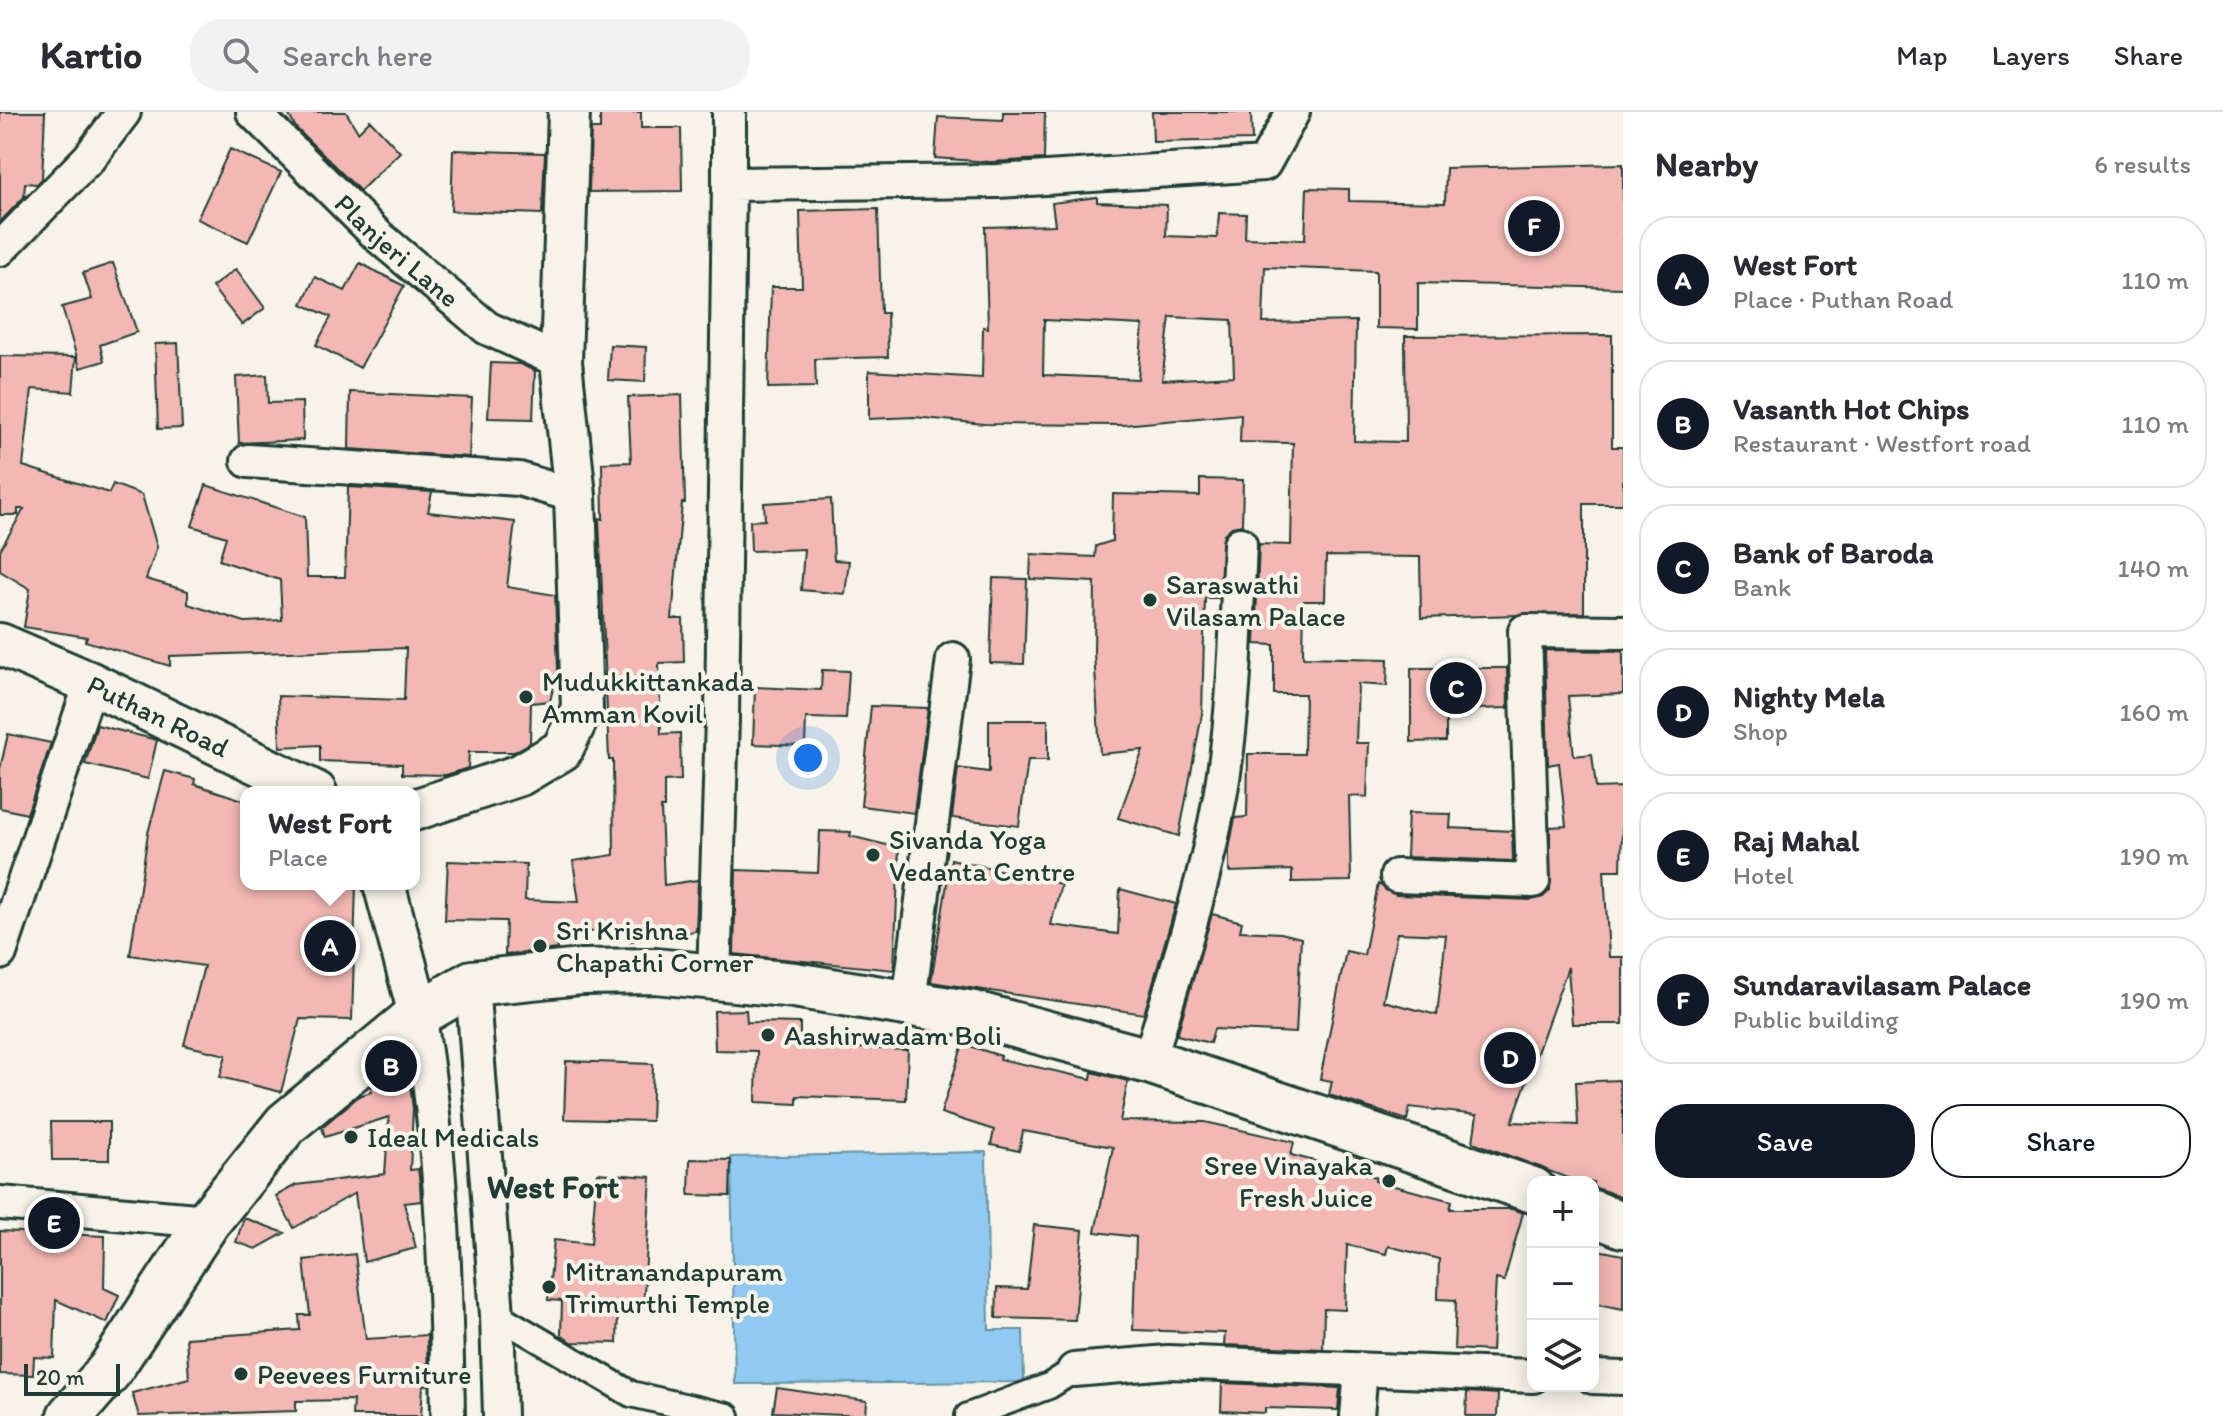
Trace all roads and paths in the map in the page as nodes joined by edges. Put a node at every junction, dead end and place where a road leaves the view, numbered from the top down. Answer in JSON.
{"nodes":[{"id":1,"x":124,"y":112,"type":"edge"},
{"id":2,"x":253,"y":112,"type":"edge"},
{"id":3,"x":569,"y":112,"type":"edge"},
{"id":4,"x":729,"y":112,"type":"edge"},
{"id":5,"x":1293,"y":112,"type":"edge"},
{"id":6,"x":729,"y":184,"type":"junction"},
{"id":7,"x":0,"y":249,"type":"edge"},
{"id":8,"x":561,"y":362,"type":"junction"},
{"id":9,"x":248,"y":461,"type":"dead end"},
{"id":10,"x":575,"y":496,"type":"junction"},
{"id":11,"x":1240,"y":544,"type":"dead end"},
{"id":12,"x":1623,"y":632,"type":"edge"},
{"id":13,"x":0,"y":644,"type":"edge"},
{"id":14,"x":953,"y":659,"type":"dead end"},
{"id":15,"x":91,"y":683,"type":"junction"},
{"id":16,"x":304,"y":786,"type":"edge"},
{"id":17,"x":420,"y":808,"type":"edge"},
{"id":18,"x":1397,"y":876,"type":"dead end"},
{"id":19,"x":386,"y":890,"type":"edge"},
{"id":20,"x":0,"y":953,"type":"edge"},
{"id":21,"x":714,"y":978,"type":"junction"},
{"id":22,"x":472,"y":983,"type":"junction"},
{"id":23,"x":909,"y":1002,"type":"junction"},
{"id":24,"x":419,"y":1014,"type":"junction"},
{"id":25,"x":1149,"y":1061,"type":"junction"},
{"id":26,"x":1527,"y":1188,"type":"edge"},
{"id":27,"x":0,"y":1203,"type":"edge"},
{"id":28,"x":1599,"y":1215,"type":"edge"},
{"id":29,"x":208,"y":1221,"type":"junction"},
{"id":30,"x":1623,"y":1225,"type":"edge"},
{"id":31,"x":497,"y":1315,"type":"junction"},
{"id":32,"x":1074,"y":1370,"type":"joint"},
{"id":33,"x":1361,"y":1370,"type":"junction"},
{"id":34,"x":1527,"y":1376,"type":"edge"},
{"id":35,"x":1599,"y":1377,"type":"edge"},
{"id":36,"x":1623,"y":1378,"type":"edge"},
{"id":37,"x":70,"y":1416,"type":"edge"},
{"id":38,"x":448,"y":1416,"type":"edge"},
{"id":39,"x":500,"y":1416,"type":"edge"},
{"id":40,"x":727,"y":1416,"type":"edge"},
{"id":41,"x":968,"y":1416,"type":"edge"},
{"id":42,"x":1357,"y":1416,"type":"edge"}],
"edges":[{"from":1,"to":7,"type":"street"},
{"from":2,"to":8,"type":"street","name":"Planjeri Lane"},
{"from":3,"to":8,"type":"street"},
{"from":4,"to":6,"type":"street"},
{"from":5,"to":6,"type":"street"},
{"from":6,"to":21,"type":"street"},
{"from":8,"to":10,"type":"street"},
{"from":9,"to":10,"type":"street"},
{"from":10,"to":17,"type":"street"},
{"from":11,"to":25,"type":"street"},
{"from":12,"to":18,"type":"street"},
{"from":13,"to":15,"type":"street","name":"Puthan Road"},
{"from":14,"to":23,"type":"street"},
{"from":15,"to":16,"type":"street","name":"Puthan Road"},
{"from":15,"to":20,"type":"street"},
{"from":19,"to":24,"type":"street"},
{"from":21,"to":22,"type":"main road"},
{"from":21,"to":23,"type":"main road"},
{"from":22,"to":24,"type":"main road"},
{"from":22,"to":31,"type":"street"},
{"from":23,"to":25,"type":"main road"},
{"from":24,"to":29,"type":"main road"},
{"from":24,"to":38,"type":"street"},
{"from":25,"to":26,"type":"main road"},
{"from":27,"to":29,"type":"street"},
{"from":28,"to":30,"type":"main road"},
{"from":29,"to":37,"type":"main road"},
{"from":31,"to":39,"type":"street"},
{"from":31,"to":40,"type":"street"},
{"from":32,"to":33,"type":"street"},
{"from":32,"to":41,"type":"street"},
{"from":33,"to":34,"type":"street"},
{"from":33,"to":42,"type":"street"},
{"from":35,"to":36,"type":"street"}]}
